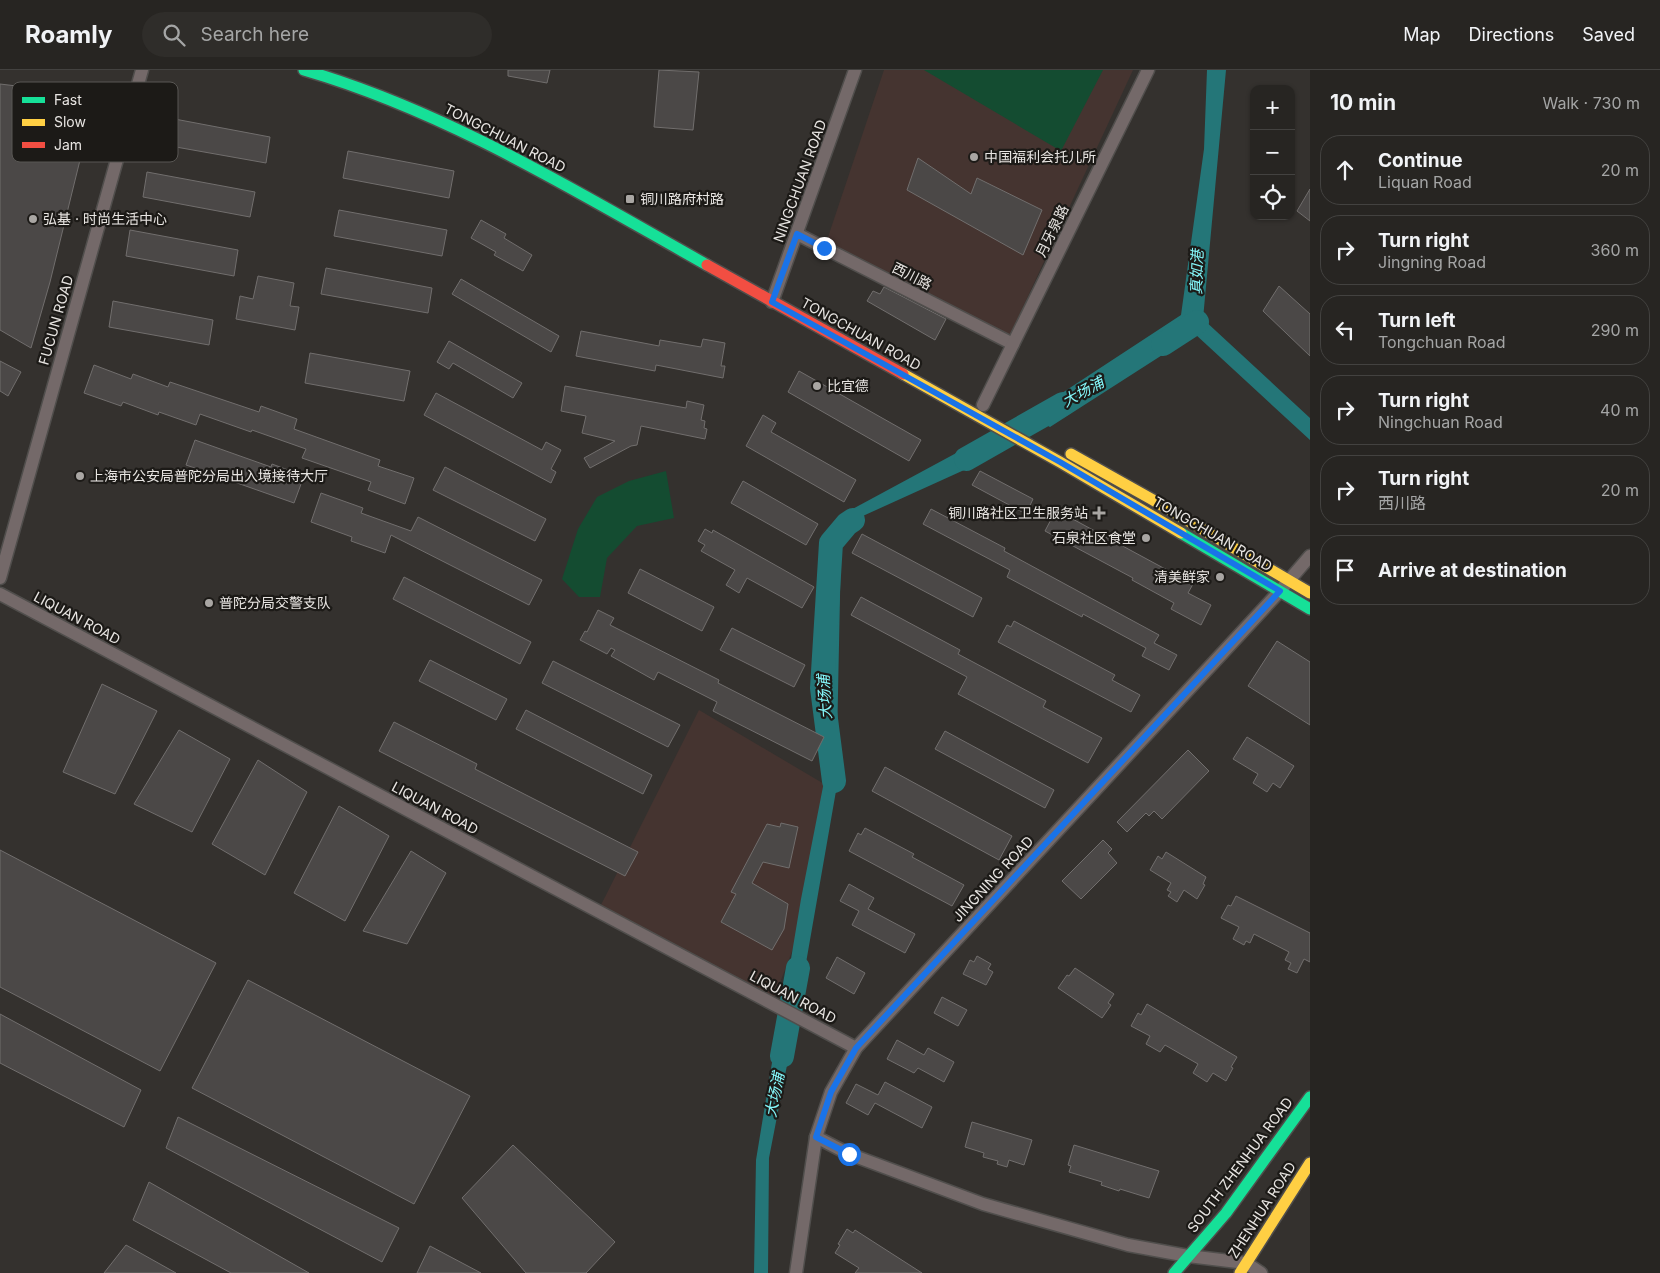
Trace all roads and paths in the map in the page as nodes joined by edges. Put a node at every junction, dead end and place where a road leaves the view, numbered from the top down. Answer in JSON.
{"nodes":[{"id":1,"x":304,"y":70,"type":"edge"},
{"id":2,"x":855,"y":70,"type":"edge"},
{"id":3,"x":1148,"y":70,"type":"edge"},
{"id":4,"x":356,"y":75,"type":"dead end"},
{"id":5,"x":506,"y":141,"type":"dead end"},
{"id":6,"x":116,"y":162,"type":"edge"},
{"id":7,"x":797,"y":234,"type":"junction"},
{"id":8,"x":775,"y":292,"type":"junction"},
{"id":9,"x":1013,"y":344,"type":"junction"},
{"id":10,"x":979,"y":402,"type":"joint"},
{"id":11,"x":995,"y":412,"type":"dead end"},
{"id":12,"x":1060,"y":448,"type":"dead end"},
{"id":13,"x":1310,"y":556,"type":"edge"},
{"id":14,"x":0,"y":578,"type":"edge"},
{"id":15,"x":1289,"y":580,"type":"junction"},
{"id":16,"x":1280,"y":591,"type":"junction"},
{"id":17,"x":1310,"y":593,"type":"edge"},
{"id":18,"x":0,"y":594,"type":"edge"},
{"id":19,"x":1310,"y":609,"type":"edge"},
{"id":20,"x":856,"y":1048,"type":"junction"},
{"id":21,"x":1310,"y":1097,"type":"edge"},
{"id":22,"x":816,"y":1137,"type":"junction"},
{"id":23,"x":1310,"y":1163,"type":"edge"},
{"id":24,"x":1188,"y":1256,"type":"junction"},
{"id":25,"x":1243,"y":1268,"type":"edge"},
{"id":26,"x":796,"y":1273,"type":"edge"},
{"id":27,"x":1174,"y":1273,"type":"edge"},
{"id":28,"x":1261,"y":1273,"type":"edge"}],
"edges":[{"from":1,"to":8,"type":"main road","name":"TONGCHUAN ROAD"},
{"from":2,"to":7,"type":"street","name":"NINGCHUAN ROAD"},
{"from":3,"to":9,"type":"street","name":"月牙泉路"},
{"from":4,"to":5,"type":"main road","name":"TONGCHUAN ROAD"},
{"from":6,"to":14,"type":"street","name":"FUCUN ROAD"},
{"from":7,"to":8,"type":"street","name":"NINGCHUAN ROAD"},
{"from":7,"to":9,"type":"street","name":"西川路"},
{"from":8,"to":16,"type":"main road","name":"TONGCHUAN ROAD"},
{"from":9,"to":10,"type":"street","name":"月牙泉路"},
{"from":10,"to":11,"type":"main road"},
{"from":12,"to":15,"type":"main road","name":"TONGCHUAN ROAD"},
{"from":13,"to":15,"type":"street","name":"JINGNING ROAD"},
{"from":15,"to":16,"type":"street","name":"JINGNING ROAD"},
{"from":15,"to":17,"type":"main road","name":"TONGCHUAN ROAD"},
{"from":16,"to":19,"type":"main road","name":"TONGCHUAN ROAD"},
{"from":16,"to":20,"type":"street","name":"JINGNING ROAD"},
{"from":18,"to":20,"type":"street","name":"LIQUAN ROAD"},
{"from":20,"to":22,"type":"street","name":"JINGNING ROAD"},
{"from":21,"to":24,"type":"main road","name":"SOUTH ZHENHUA ROAD"},
{"from":22,"to":24,"type":"street"},
{"from":22,"to":26,"type":"street","name":"JINGNING ROAD"},
{"from":23,"to":25,"type":"main road","name":"ZHENHUA ROAD"},
{"from":24,"to":25,"type":"street"},
{"from":24,"to":27,"type":"main road","name":"SOUTH ZHENHUA ROAD"},
{"from":25,"to":28,"type":"street"}]}
